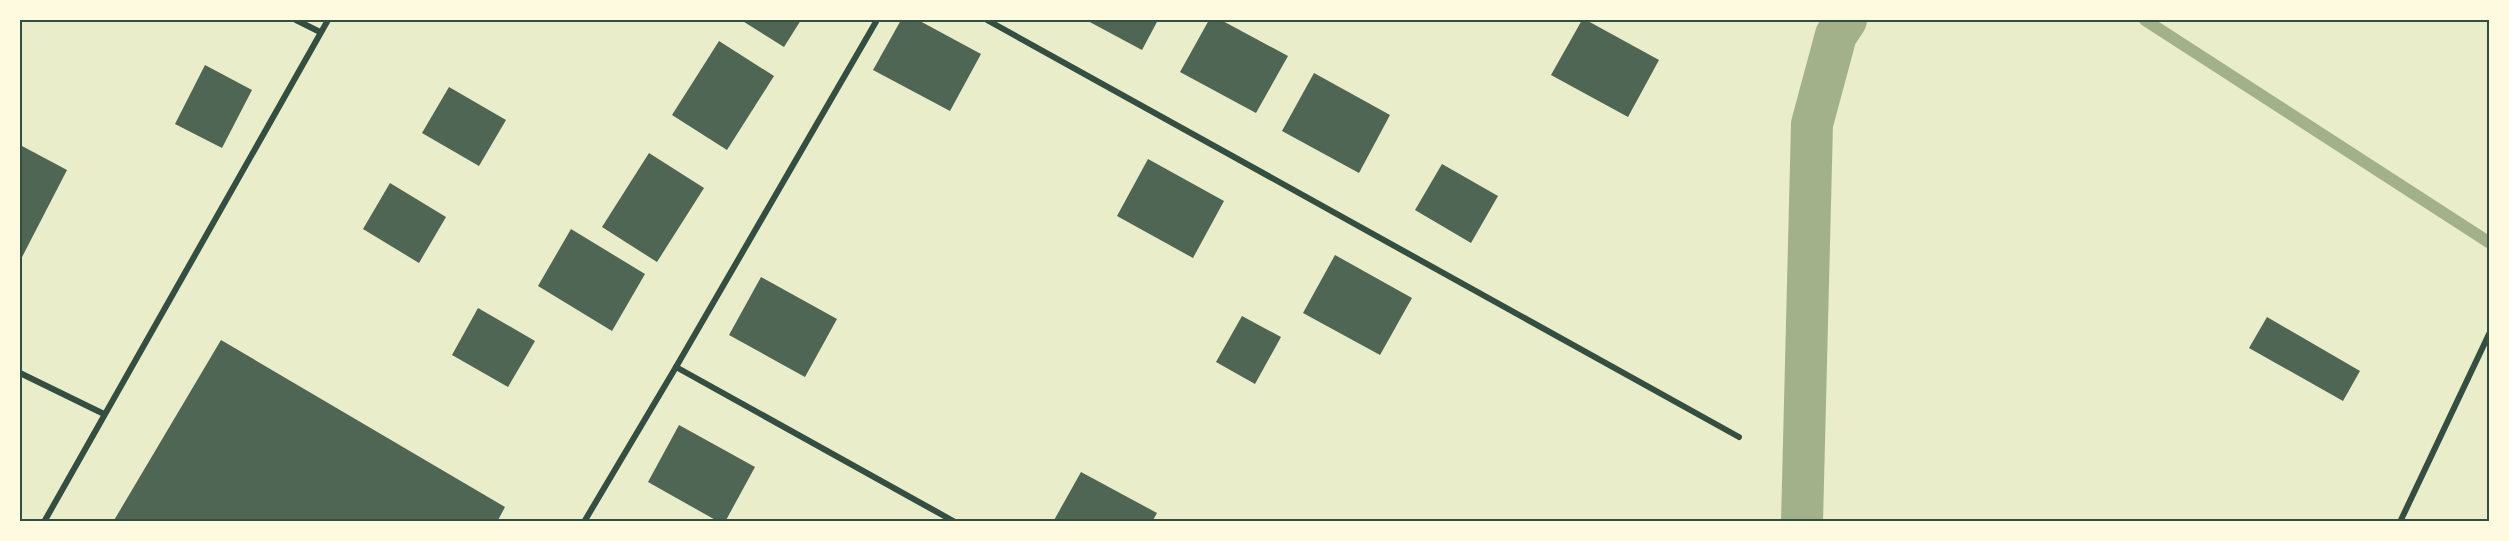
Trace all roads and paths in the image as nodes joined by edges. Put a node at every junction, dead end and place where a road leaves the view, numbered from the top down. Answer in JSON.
{"nodes":[{"id":1,"x":296,"y":20,"type":"edge"},
{"id":2,"x":328,"y":20,"type":"edge"},
{"id":3,"x":876,"y":20,"type":"edge"},
{"id":4,"x":987,"y":20,"type":"edge"},
{"id":5,"x":320,"y":32,"type":"junction"},
{"id":6,"x":2490,"y":332,"type":"edge"},
{"id":7,"x":676,"y":367,"type":"junction"},
{"id":8,"x":20,"y":373,"type":"edge"},
{"id":9,"x":104,"y":414,"type":"junction"},
{"id":10,"x":1739,"y":437,"type":"dead end"},
{"id":11,"x":44,"y":522,"type":"edge"},
{"id":12,"x":584,"y":522,"type":"edge"},
{"id":13,"x":955,"y":522,"type":"edge"},
{"id":14,"x":2400,"y":522,"type":"edge"}],
"edges":[{"from":1,"to":5,"type":"street"},
{"from":2,"to":5,"type":"street"},
{"from":3,"to":7,"type":"street"},
{"from":4,"to":10,"type":"street"},
{"from":5,"to":9,"type":"street"},
{"from":6,"to":14,"type":"street"},
{"from":7,"to":12,"type":"street"},
{"from":7,"to":13,"type":"street"},
{"from":8,"to":9,"type":"street"},
{"from":9,"to":11,"type":"street"}]}
